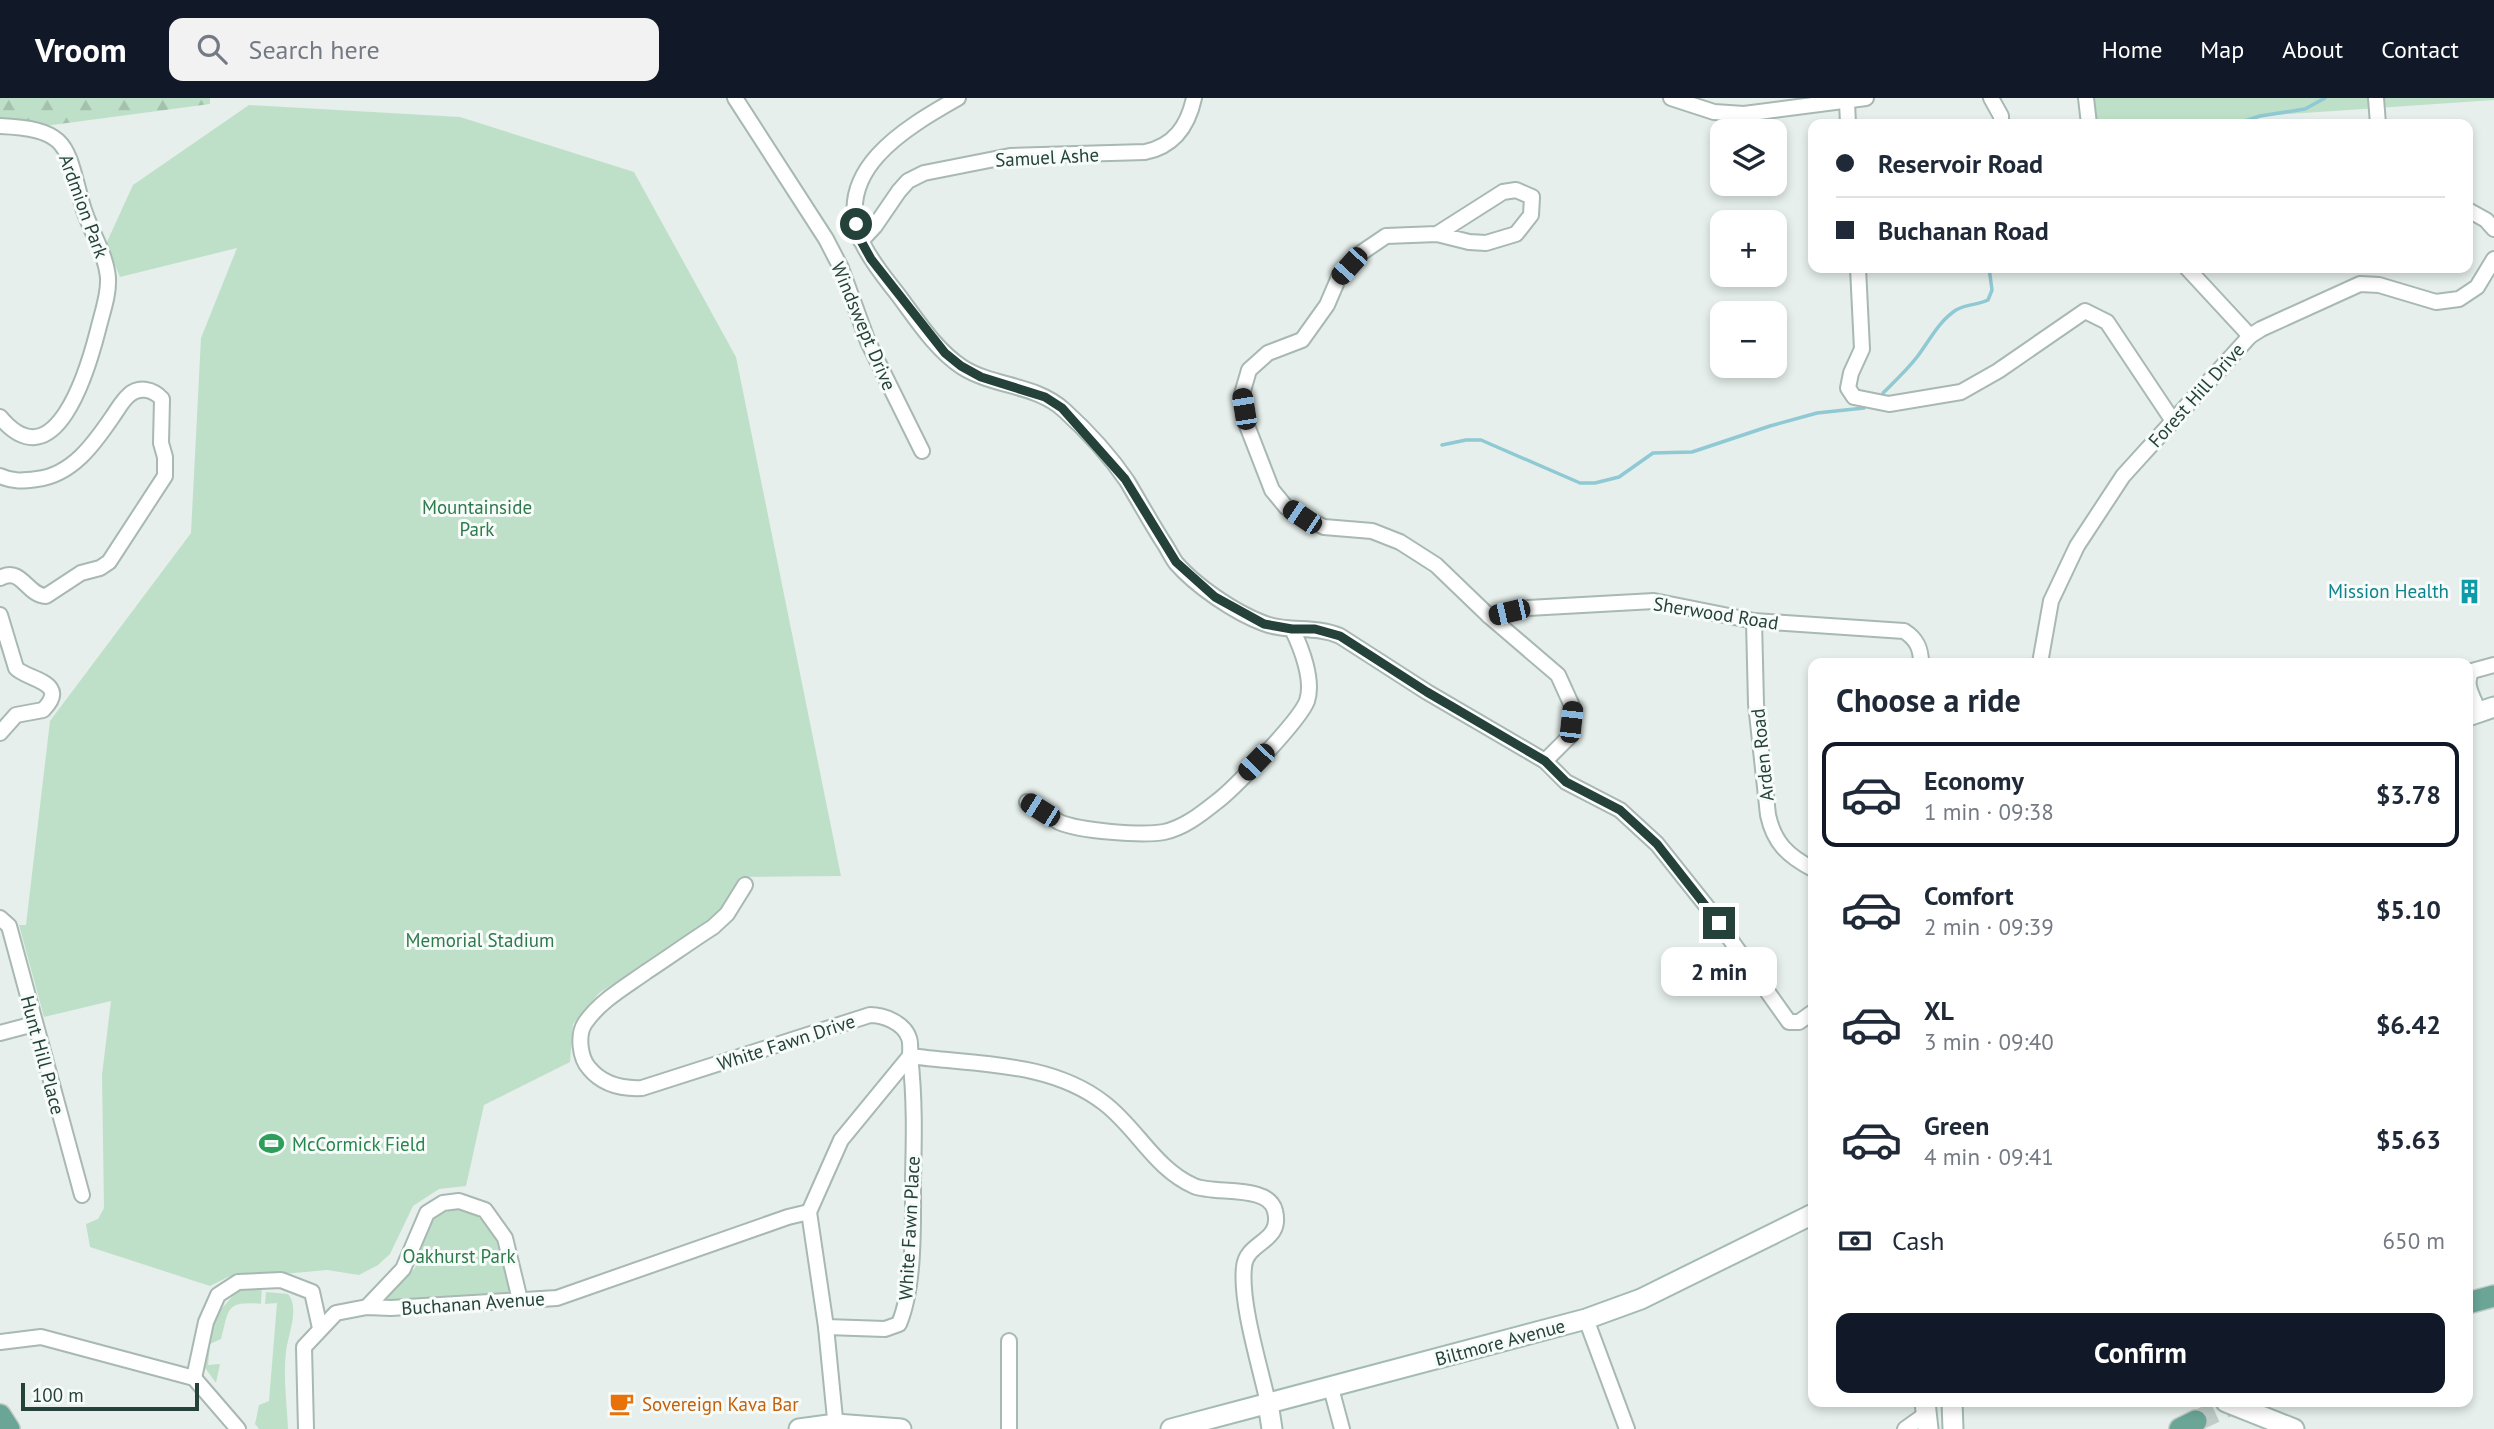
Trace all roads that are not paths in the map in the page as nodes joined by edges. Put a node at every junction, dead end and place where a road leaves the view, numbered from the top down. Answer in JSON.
{"nodes":[{"id":1,"x":735,"y":98,"type":"edge"},
{"id":2,"x":958,"y":98,"type":"edge"},
{"id":3,"x":1194,"y":98,"type":"edge"},
{"id":4,"x":1671,"y":98,"type":"edge"},
{"id":5,"x":1866,"y":98,"type":"edge"},
{"id":6,"x":1991,"y":98,"type":"edge"},
{"id":7,"x":2085,"y":98,"type":"edge"},
{"id":8,"x":2376,"y":98,"type":"edge"},
{"id":9,"x":1847,"y":102,"type":"junction"},
{"id":10,"x":1848,"y":119,"type":"edge"},
{"id":11,"x":2001,"y":119,"type":"edge"},
{"id":12,"x":2088,"y":119,"type":"edge"},
{"id":13,"x":2378,"y":119,"type":"edge"},
{"id":14,"x":0,"y":126,"type":"edge"},
{"id":15,"x":2473,"y":213,"type":"edge"},
{"id":16,"x":2494,"y":228,"type":"edge"},
{"id":17,"x":1437,"y":234,"type":"junction"},
{"id":18,"x":861,"y":241,"type":"junction"},
{"id":19,"x":2494,"y":259,"type":"edge"},
{"id":20,"x":1858,"y":273,"type":"edge"},
{"id":21,"x":2193,"y":273,"type":"edge"},
{"id":22,"x":2250,"y":336,"type":"junction"},
{"id":23,"x":2173,"y":421,"type":"junction"},
{"id":24,"x":1,"y":422,"type":"edge"},
{"id":25,"x":922,"y":451,"type":"dead end"},
{"id":26,"x":0,"y":476,"type":"edge"},
{"id":27,"x":0,"y":578,"type":"edge"},
{"id":28,"x":0,"y":615,"type":"edge"},
{"id":29,"x":1489,"y":616,"type":"junction"},
{"id":30,"x":1754,"y":621,"type":"junction"},
{"id":31,"x":1292,"y":629,"type":"junction"},
{"id":32,"x":1921,"y":658,"type":"edge"},
{"id":33,"x":2040,"y":658,"type":"edge"},
{"id":34,"x":2494,"y":665,"type":"edge"},
{"id":35,"x":2473,"y":671,"type":"edge"},
{"id":36,"x":2473,"y":694,"type":"edge"},
{"id":37,"x":2484,"y":714,"type":"edge"},
{"id":38,"x":0,"y":733,"type":"edge"},
{"id":39,"x":1545,"y":761,"type":"junction"},
{"id":40,"x":1027,"y":802,"type":"dead end"},
{"id":41,"x":1808,"y":866,"type":"edge"},
{"id":42,"x":745,"y":885,"type":"dead end"},
{"id":43,"x":0,"y":918,"type":"edge"},
{"id":44,"x":1808,"y":1016,"type":"edge"},
{"id":45,"x":34,"y":1024,"type":"junction"},
{"id":46,"x":0,"y":1033,"type":"edge"},
{"id":47,"x":911,"y":1056,"type":"junction"},
{"id":48,"x":82,"y":1195,"type":"dead end"},
{"id":49,"x":809,"y":1212,"type":"junction"},
{"id":50,"x":1808,"y":1216,"type":"edge"},
{"id":51,"x":2494,"y":1296,"type":"edge"},
{"id":52,"x":520,"y":1300,"type":"junction"},
{"id":53,"x":2473,"y":1302,"type":"edge"},
{"id":54,"x":367,"y":1307,"type":"junction"},
{"id":55,"x":1586,"y":1319,"type":"junction"},
{"id":56,"x":826,"y":1327,"type":"junction"},
{"id":57,"x":320,"y":1328,"type":"junction"},
{"id":58,"x":1009,"y":1341,"type":"dead end"},
{"id":59,"x":0,"y":1342,"type":"edge"},
{"id":60,"x":194,"y":1378,"type":"junction"},
{"id":61,"x":1331,"y":1388,"type":"junction"},
{"id":62,"x":1268,"y":1403,"type":"junction"},
{"id":63,"x":1952,"y":1407,"type":"edge"},
{"id":64,"x":2234,"y":1407,"type":"edge"},
{"id":65,"x":1928,"y":1412,"type":"edge"},
{"id":66,"x":0,"y":1415,"type":"edge"},
{"id":67,"x":2262,"y":1424,"type":"edge"},
{"id":68,"x":836,"y":1427,"type":"edge"},
{"id":69,"x":9,"y":1429,"type":"edge"},
{"id":70,"x":238,"y":1429,"type":"edge"},
{"id":71,"x":306,"y":1429,"type":"edge"},
{"id":72,"x":799,"y":1429,"type":"edge"},
{"id":73,"x":901,"y":1429,"type":"edge"},
{"id":74,"x":1009,"y":1429,"type":"edge"},
{"id":75,"x":1171,"y":1429,"type":"edge"},
{"id":76,"x":1272,"y":1429,"type":"edge"},
{"id":77,"x":1342,"y":1429,"type":"edge"},
{"id":78,"x":1627,"y":1429,"type":"edge"},
{"id":79,"x":1905,"y":1429,"type":"edge"},
{"id":80,"x":1953,"y":1429,"type":"edge"},
{"id":81,"x":2294,"y":1429,"type":"edge"}],
"edges":[{"from":1,"to":25,"type":"street","name":"Windswept Drive"},
{"from":2,"to":18,"type":"street"},
{"from":3,"to":18,"type":"street","name":"Samuel Ashe"},
{"from":4,"to":9,"type":"street"},
{"from":5,"to":9,"type":"street"},
{"from":6,"to":11,"type":"street"},
{"from":7,"to":12,"type":"street"},
{"from":8,"to":13,"type":"street"},
{"from":9,"to":10,"type":"street"},
{"from":14,"to":24,"type":"street","name":"Ardmion Park"},
{"from":15,"to":16,"type":"street"},
{"from":17,"to":17,"type":"street"},
{"from":17,"to":29,"type":"street"},
{"from":18,"to":31,"type":"street"},
{"from":19,"to":22,"type":"street","name":"Forest Hill Drive"},
{"from":20,"to":23,"type":"street"},
{"from":21,"to":22,"type":"street"},
{"from":22,"to":23,"type":"street","name":"Forest Hill Drive"},
{"from":23,"to":33,"type":"street","name":"Forest Hill Drive"},
{"from":26,"to":27,"type":"street"},
{"from":28,"to":38,"type":"street"},
{"from":29,"to":30,"type":"street","name":"Sherwood Road"},
{"from":29,"to":39,"type":"street"},
{"from":30,"to":32,"type":"street","name":"Sherwood Road"},
{"from":30,"to":41,"type":"street","name":"Arden Road"},
{"from":31,"to":39,"type":"street"},
{"from":31,"to":40,"type":"street"},
{"from":34,"to":35,"type":"street"},
{"from":36,"to":37,"type":"street"},
{"from":39,"to":44,"type":"street"},
{"from":42,"to":47,"type":"street","name":"White Fawn Drive"},
{"from":43,"to":45,"type":"street","name":"Hunt Hill Place"},
{"from":45,"to":46,"type":"street"},
{"from":45,"to":48,"type":"street","name":"Hunt Hill Place"},
{"from":47,"to":49,"type":"street"},
{"from":47,"to":56,"type":"street","name":"White Fawn Place"},
{"from":47,"to":62,"type":"street"},
{"from":49,"to":52,"type":"street","name":"Buchanan Avenue"},
{"from":49,"to":56,"type":"street"},
{"from":50,"to":55,"type":"main road","name":"Biltmore Avenue"},
{"from":51,"to":53,"type":"main road"},
{"from":52,"to":54,"type":"street","name":"Buchanan Avenue"},
{"from":52,"to":54,"type":"street"},
{"from":54,"to":57,"type":"street","name":"Buchanan Avenue"},
{"from":55,"to":61,"type":"main road","name":"Biltmore Avenue"},
{"from":55,"to":78,"type":"street"},
{"from":56,"to":68,"type":"street"},
{"from":57,"to":60,"type":"street"},
{"from":57,"to":71,"type":"street"},
{"from":58,"to":74,"type":"street"},
{"from":59,"to":60,"type":"street"},
{"from":60,"to":70,"type":"street"},
{"from":61,"to":62,"type":"main road","name":"Biltmore Avenue"},
{"from":61,"to":77,"type":"street"},
{"from":62,"to":75,"type":"main road","name":"Biltmore Avenue"},
{"from":62,"to":76,"type":"main road"},
{"from":63,"to":80,"type":"main road"},
{"from":64,"to":67,"type":"main road"},
{"from":65,"to":79,"type":"street"},
{"from":66,"to":69,"type":"main road"},
{"from":67,"to":81,"type":"main road"},
{"from":68,"to":72,"type":"main road"},
{"from":68,"to":73,"type":"main road"}]}
